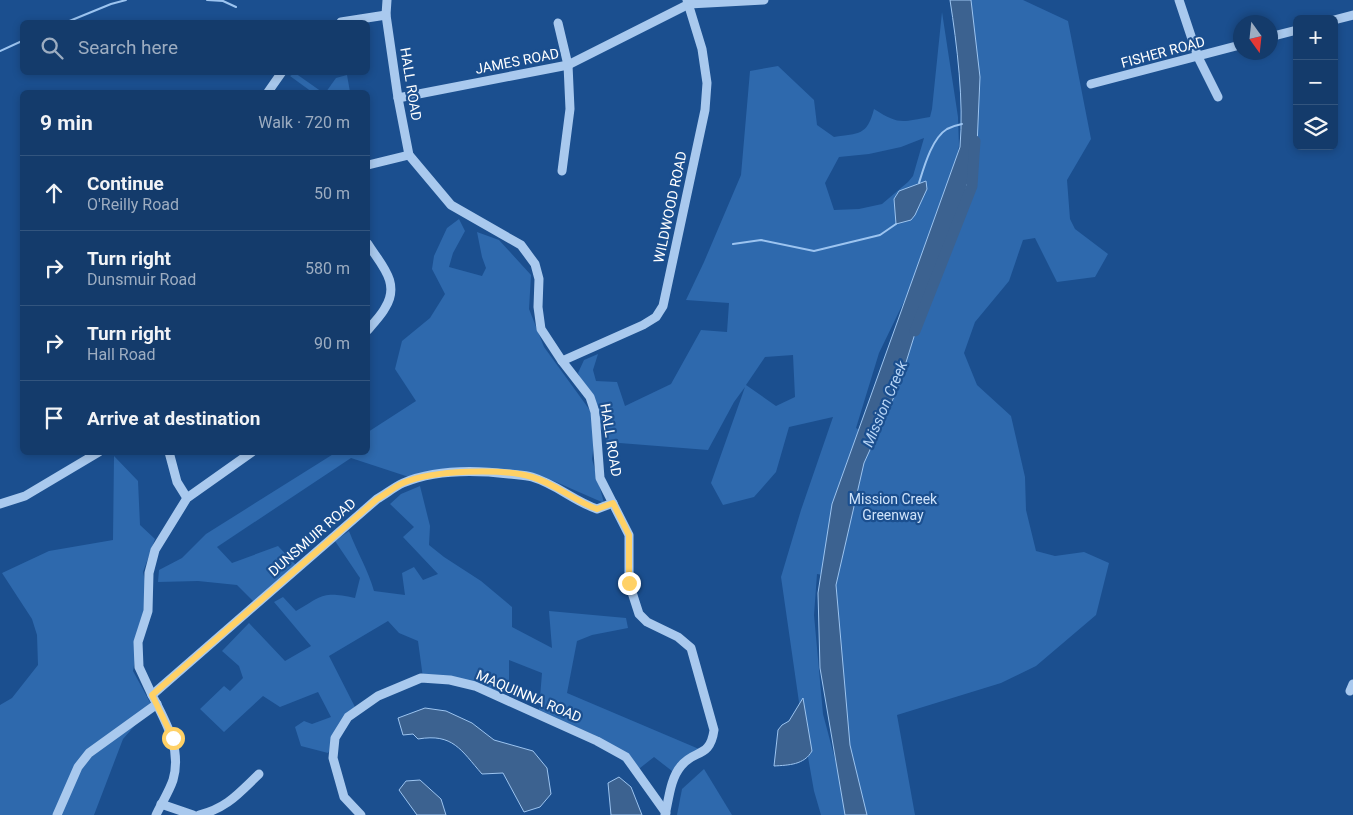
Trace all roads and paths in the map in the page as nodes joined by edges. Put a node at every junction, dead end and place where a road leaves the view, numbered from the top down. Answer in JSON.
{"nodes":[{"id":1,"x":387,"y":0,"type":"edge"},
{"id":2,"x":764,"y":0,"type":"edge"},
{"id":3,"x":1179,"y":0,"type":"edge"},
{"id":4,"x":688,"y":2,"type":"edge"},
{"id":5,"x":386,"y":15,"type":"junction"},
{"id":6,"x":1353,"y":15,"type":"edge"},
{"id":7,"x":1338,"y":19,"type":"edge"},
{"id":8,"x":353,"y":20,"type":"edge"},
{"id":9,"x":558,"y":23,"type":"dead end"},
{"id":10,"x":1293,"y":31,"type":"edge"},
{"id":11,"x":1278,"y":35,"type":"edge"},
{"id":12,"x":1233,"y":47,"type":"edge"},
{"id":13,"x":1198,"y":57,"type":"junction"},
{"id":14,"x":568,"y":65,"type":"junction"},
{"id":15,"x":280,"y":75,"type":"edge"},
{"id":16,"x":1092,"y":84,"type":"dead end"},
{"id":17,"x":269,"y":90,"type":"edge"},
{"id":18,"x":1218,"y":97,"type":"dead end"},
{"id":19,"x":398,"y":98,"type":"junction"},
{"id":20,"x":409,"y":155,"type":"junction"},
{"id":21,"x":370,"y":165,"type":"edge"},
{"id":22,"x":562,"y":170,"type":"dead end"},
{"id":23,"x":370,"y":247,"type":"edge"},
{"id":24,"x":370,"y":328,"type":"edge"},
{"id":25,"x":562,"y":361,"type":"junction"},
{"id":26,"x":94,"y":455,"type":"edge"},
{"id":27,"x":170,"y":455,"type":"edge"},
{"id":28,"x":248,"y":455,"type":"edge"},
{"id":29,"x":186,"y":498,"type":"junction"},
{"id":30,"x":613,"y":503,"type":"junction"},
{"id":31,"x":0,"y":504,"type":"edge"},
{"id":32,"x":152,"y":695,"type":"junction"},
{"id":33,"x":157,"y":704,"type":"junction"},
{"id":34,"x":259,"y":774,"type":"dead end"},
{"id":35,"x":161,"y":804,"type":"junction"},
{"id":36,"x":665,"y":814,"type":"edge"},
{"id":37,"x":56,"y":815,"type":"edge"},
{"id":38,"x":156,"y":815,"type":"edge"},
{"id":39,"x":193,"y":815,"type":"edge"},
{"id":40,"x":198,"y":815,"type":"edge"},
{"id":41,"x":361,"y":815,"type":"edge"}],
"edges":[{"from":1,"to":5,"type":"street","name":"HALL ROAD"},
{"from":2,"to":4,"type":"street"},
{"from":3,"to":13,"type":"street"},
{"from":4,"to":14,"type":"street","name":"JAMES ROAD"},
{"from":4,"to":25,"type":"street","name":"WILDWOOD ROAD"},
{"from":5,"to":8,"type":"street"},
{"from":5,"to":19,"type":"street","name":"HALL ROAD"},
{"from":6,"to":7,"type":"street"},
{"from":9,"to":14,"type":"street"},
{"from":10,"to":11,"type":"street"},
{"from":12,"to":13,"type":"street","name":"FISHER ROAD"},
{"from":13,"to":16,"type":"street","name":"FISHER ROAD"},
{"from":13,"to":18,"type":"street"},
{"from":14,"to":19,"type":"street","name":"JAMES ROAD"},
{"from":14,"to":22,"type":"street"},
{"from":15,"to":17,"type":"street"},
{"from":19,"to":20,"type":"street","name":"HALL ROAD"},
{"from":20,"to":21,"type":"street"},
{"from":20,"to":25,"type":"street","name":"HALL ROAD"},
{"from":23,"to":24,"type":"street"},
{"from":25,"to":30,"type":"street","name":"HALL ROAD"},
{"from":26,"to":31,"type":"street"},
{"from":27,"to":29,"type":"street"},
{"from":28,"to":29,"type":"street"},
{"from":29,"to":32,"type":"street"},
{"from":30,"to":32,"type":"street","name":"DUNSMUIR ROAD"},
{"from":30,"to":36,"type":"street","name":"HALL ROAD"},
{"from":32,"to":33,"type":"street"},
{"from":33,"to":35,"type":"street"},
{"from":33,"to":37,"type":"street"},
{"from":34,"to":40,"type":"street"},
{"from":35,"to":38,"type":"street"},
{"from":35,"to":39,"type":"street"},
{"from":36,"to":41,"type":"street","name":"MAQUINNA ROAD"}]}
